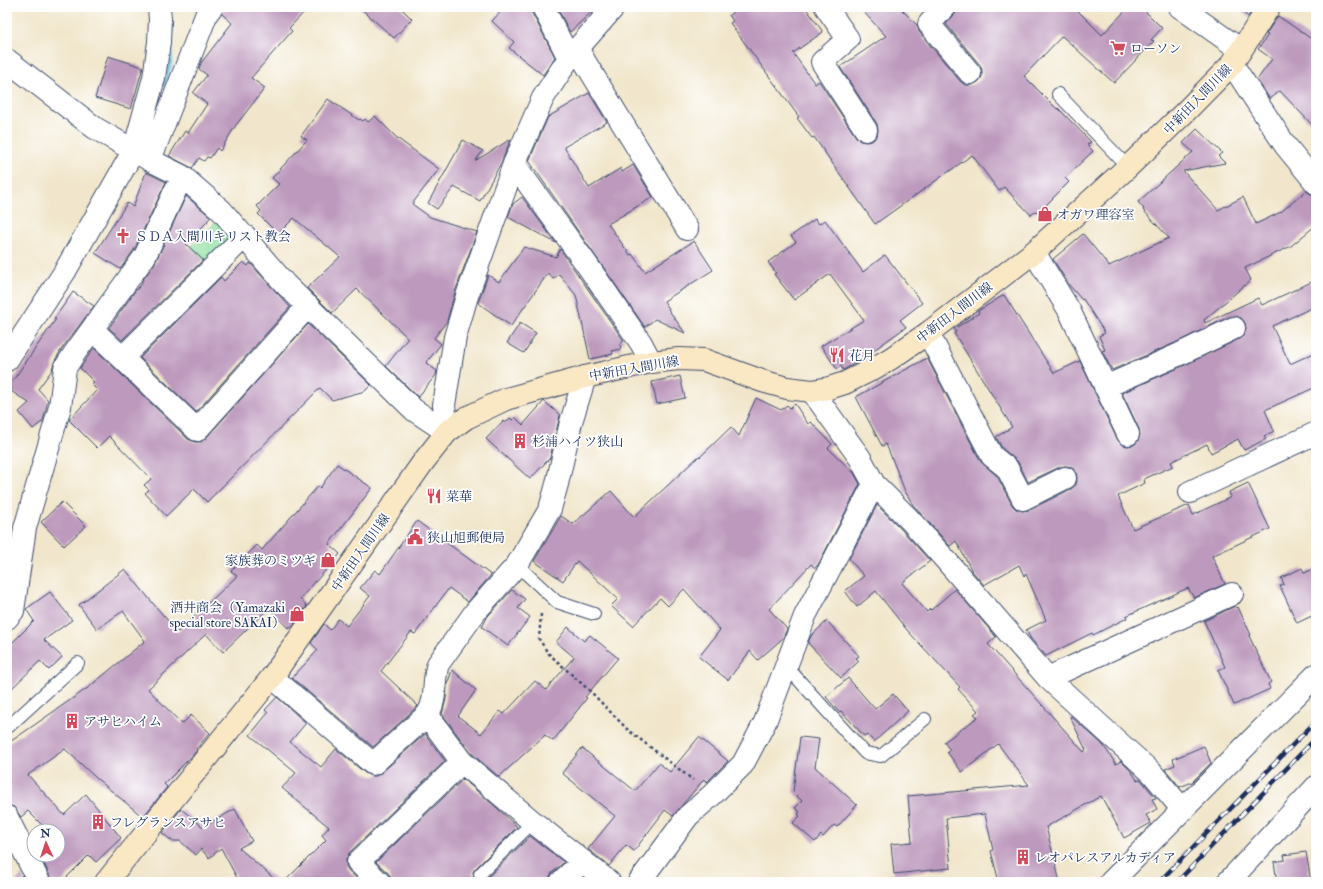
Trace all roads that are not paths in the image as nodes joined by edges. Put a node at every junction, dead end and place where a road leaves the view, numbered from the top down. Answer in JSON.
{"nodes":[{"id":1,"x":158,"y":7,"type":"edge"},
{"id":2,"x":212,"y":7,"type":"edge"},
{"id":3,"x":543,"y":7,"type":"edge"},
{"id":4,"x":614,"y":7,"type":"edge"},
{"id":5,"x":826,"y":7,"type":"edge"},
{"id":6,"x":945,"y":7,"type":"edge"},
{"id":7,"x":1180,"y":7,"type":"edge"},
{"id":8,"x":1269,"y":7,"type":"edge"},
{"id":9,"x":573,"y":54,"type":"junction"},
{"id":10,"x":1236,"y":57,"type":"junction"},
{"id":11,"x":7,"y":60,"type":"edge"},
{"id":12,"x":970,"y":73,"type":"dead end"},
{"id":13,"x":1058,"y":94,"type":"dead end"},
{"id":14,"x":866,"y":130,"type":"dead end"},
{"id":15,"x":142,"y":155,"type":"junction"},
{"id":16,"x":514,"y":164,"type":"junction"},
{"id":17,"x":1128,"y":167,"type":"junction"},
{"id":18,"x":182,"y":176,"type":"junction"},
{"id":19,"x":1316,"y":183,"type":"edge"},
{"id":20,"x":687,"y":229,"type":"dead end"},
{"id":21,"x":245,"y":236,"type":"junction"},
{"id":22,"x":1034,"y":252,"type":"junction"},
{"id":23,"x":308,"y":306,"type":"junction"},
{"id":24,"x":1234,"y":328,"type":"dead end"},
{"id":25,"x":92,"y":329,"type":"junction"},
{"id":26,"x":928,"y":333,"type":"junction"},
{"id":27,"x":122,"y":358,"type":"junction"},
{"id":28,"x":7,"y":360,"type":"edge"},
{"id":29,"x":651,"y":362,"type":"junction"},
{"id":30,"x":585,"y":377,"type":"junction"},
{"id":31,"x":1105,"y":387,"type":"junction"},
{"id":32,"x":812,"y":391,"type":"junction"},
{"id":33,"x":447,"y":432,"type":"junction"},
{"id":34,"x":1316,"y":433,"type":"edge"},
{"id":35,"x":1128,"y":434,"type":"dead end"},
{"id":36,"x":1065,"y":478,"type":"dead end"},
{"id":37,"x":874,"y":484,"type":"junction"},
{"id":38,"x":1190,"y":492,"type":"dead end"},
{"id":39,"x":517,"y":565,"type":"junction"},
{"id":40,"x":1232,"y":594,"type":"dead end"},
{"id":41,"x":594,"y":614,"type":"dead end"},
{"id":42,"x":7,"y":618,"type":"edge"},
{"id":43,"x":78,"y":663,"type":"dead end"},
{"id":44,"x":786,"y":666,"type":"junction"},
{"id":45,"x":1316,"y":675,"type":"edge"},
{"id":46,"x":272,"y":677,"type":"junction"},
{"id":47,"x":1048,"y":678,"type":"junction"},
{"id":48,"x":428,"y":715,"type":"junction"},
{"id":49,"x":925,"y":718,"type":"dead end"},
{"id":50,"x":7,"y":728,"type":"edge"},
{"id":51,"x":462,"y":762,"type":"junction"},
{"id":52,"x":1316,"y":788,"type":"edge"},
{"id":53,"x":1183,"y":810,"type":"junction"},
{"id":54,"x":7,"y":817,"type":"edge"},
{"id":55,"x":533,"y":822,"type":"junction"},
{"id":56,"x":583,"y":861,"type":"junction"},
{"id":57,"x":480,"y":874,"type":"dead end"},
{"id":58,"x":39,"y":882,"type":"edge"},
{"id":59,"x":106,"y":882,"type":"edge"},
{"id":60,"x":379,"y":882,"type":"edge"},
{"id":61,"x":561,"y":882,"type":"edge"},
{"id":62,"x":609,"y":882,"type":"edge"},
{"id":63,"x":639,"y":882,"type":"edge"},
{"id":64,"x":1110,"y":882,"type":"edge"},
{"id":65,"x":1228,"y":882,"type":"edge"}],
"edges":[{"from":1,"to":15,"type":"street"},
{"from":2,"to":15,"type":"street"},
{"from":3,"to":9,"type":"street"},
{"from":4,"to":9,"type":"street"},
{"from":5,"to":14,"type":"street"},
{"from":6,"to":12,"type":"street"},
{"from":7,"to":10,"type":"street"},
{"from":8,"to":10,"type":"main road","name":"中新田入間川線"},
{"from":9,"to":16,"type":"street"},
{"from":9,"to":20,"type":"street"},
{"from":10,"to":17,"type":"main road","name":"中新田入間川線"},
{"from":10,"to":19,"type":"street"},
{"from":11,"to":15,"type":"street"},
{"from":13,"to":17,"type":"lane"},
{"from":15,"to":18,"type":"street"},
{"from":15,"to":28,"type":"street"},
{"from":16,"to":29,"type":"street"},
{"from":16,"to":33,"type":"street"},
{"from":17,"to":22,"type":"main road","name":"中新田入間川線"},
{"from":18,"to":21,"type":"street"},
{"from":18,"to":25,"type":"street"},
{"from":21,"to":23,"type":"street"},
{"from":21,"to":27,"type":"street"},
{"from":22,"to":26,"type":"main road","name":"中新田入間川線"},
{"from":22,"to":31,"type":"street"},
{"from":23,"to":27,"type":"street"},
{"from":23,"to":33,"type":"street"},
{"from":24,"to":31,"type":"street"},
{"from":25,"to":27,"type":"street"},
{"from":25,"to":42,"type":"street"},
{"from":26,"to":32,"type":"main road","name":"中新田入間川線"},
{"from":26,"to":36,"type":"street"},
{"from":29,"to":30,"type":"main road","name":"中新田入間川線"},
{"from":29,"to":32,"type":"main road","name":"中新田入間川線"},
{"from":30,"to":33,"type":"main road","name":"中新田入間川線"},
{"from":30,"to":39,"type":"street"},
{"from":31,"to":35,"type":"street"},
{"from":32,"to":37,"type":"street"},
{"from":33,"to":46,"type":"main road","name":"中新田入間川線"},
{"from":34,"to":38,"type":"street"},
{"from":37,"to":44,"type":"street"},
{"from":37,"to":47,"type":"street"},
{"from":39,"to":41,"type":"lane"},
{"from":39,"to":48,"type":"street"},
{"from":40,"to":47,"type":"street"},
{"from":43,"to":50,"type":"lane"},
{"from":44,"to":49,"type":"lane"},
{"from":44,"to":63,"type":"street"},
{"from":45,"to":53,"type":"street"},
{"from":46,"to":48,"type":"street"},
{"from":46,"to":59,"type":"main road","name":"中新田入間川線"},
{"from":47,"to":53,"type":"street"},
{"from":48,"to":51,"type":"street"},
{"from":51,"to":55,"type":"street"},
{"from":51,"to":60,"type":"street"},
{"from":52,"to":65,"type":"street"},
{"from":53,"to":64,"type":"street"},
{"from":54,"to":58,"type":"street"},
{"from":55,"to":56,"type":"street"},
{"from":55,"to":57,"type":"lane"},
{"from":56,"to":61,"type":"street"},
{"from":56,"to":62,"type":"street"}]}
